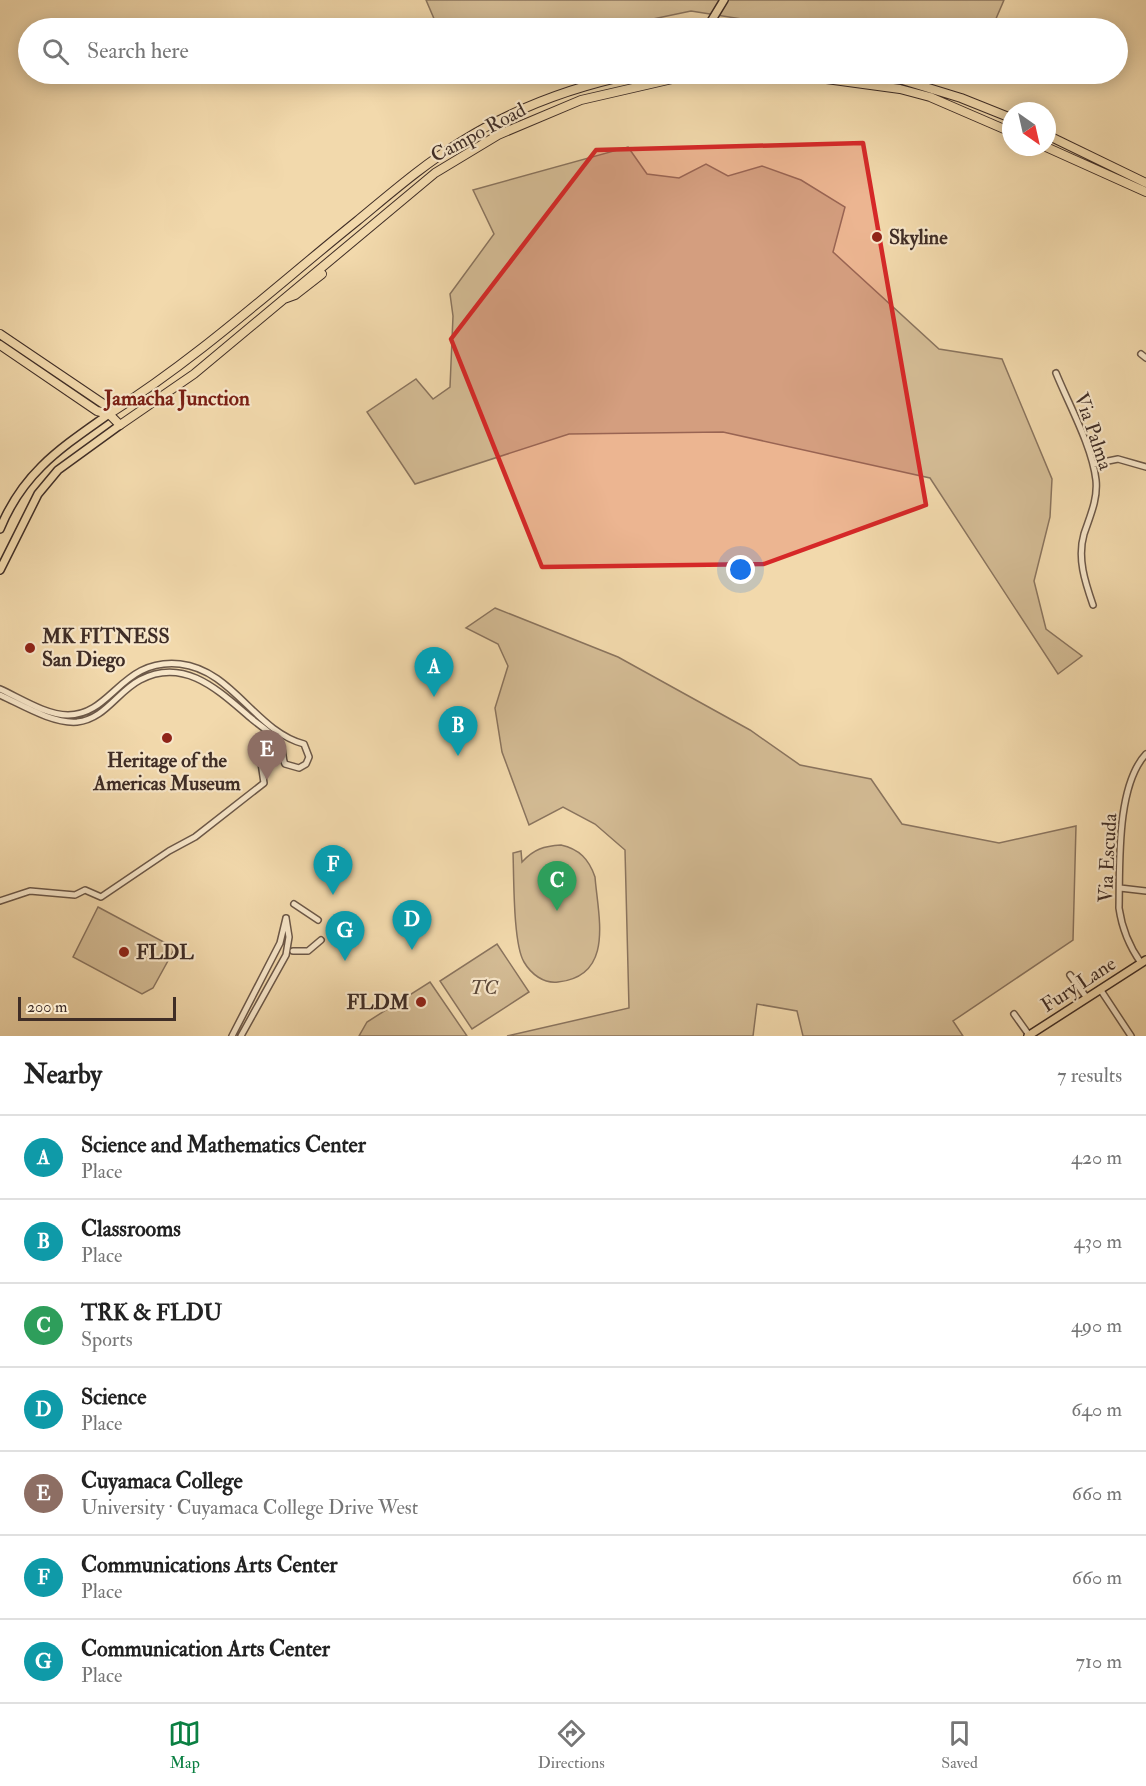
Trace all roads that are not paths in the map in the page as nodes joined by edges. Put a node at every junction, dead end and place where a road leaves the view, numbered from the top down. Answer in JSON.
{"nodes":[{"id":1,"x":724,"y":0,"type":"edge"},
{"id":2,"x":713,"y":18,"type":"edge"},
{"id":3,"x":593,"y":84,"type":"edge"},
{"id":4,"x":646,"y":84,"type":"edge"},
{"id":5,"x":855,"y":84,"type":"edge"},
{"id":6,"x":916,"y":84,"type":"edge"},
{"id":7,"x":1002,"y":114,"type":"edge"},
{"id":8,"x":1002,"y":128,"type":"edge"},
{"id":9,"x":1056,"y":139,"type":"edge"},
{"id":10,"x":1056,"y":152,"type":"edge"},
{"id":11,"x":1146,"y":183,"type":"edge"},
{"id":12,"x":1146,"y":192,"type":"edge"},
{"id":13,"x":322,"y":274,"type":"dead end"},
{"id":14,"x":279,"y":301,"type":"junction"},
{"id":15,"x":0,"y":334,"type":"edge"},
{"id":16,"x":0,"y":345,"type":"edge"},
{"id":17,"x":1056,"y":373,"type":"dead end"},
{"id":18,"x":109,"y":414,"type":"junction"},
{"id":19,"x":120,"y":425,"type":"junction"},
{"id":20,"x":1093,"y":464,"type":"junction"},
{"id":21,"x":1146,"y":467,"type":"edge"},
{"id":22,"x":0,"y":529,"type":"edge"},
{"id":23,"x":0,"y":570,"type":"edge"},
{"id":24,"x":1093,"y":605,"type":"dead end"},
{"id":25,"x":0,"y":689,"type":"edge"},
{"id":26,"x":0,"y":695,"type":"edge"},
{"id":27,"x":269,"y":724,"type":"junction"},
{"id":28,"x":267,"y":732,"type":"junction"},
{"id":29,"x":1146,"y":754,"type":"edge"},
{"id":30,"x":1120,"y":888,"type":"junction"},
{"id":31,"x":1146,"y":891,"type":"edge"},
{"id":32,"x":0,"y":900,"type":"edge"},
{"id":33,"x":294,"y":904,"type":"dead end"},
{"id":34,"x":318,"y":920,"type":"dead end"},
{"id":35,"x":321,"y":940,"type":"dead end"},
{"id":36,"x":293,"y":951,"type":"dead end"},
{"id":37,"x":1144,"y":962,"type":"edge"},
{"id":38,"x":1070,"y":975,"type":"dead end"},
{"id":39,"x":256,"y":988,"type":"junction"},
{"id":40,"x":1100,"y":989,"type":"junction"},
{"id":41,"x":1087,"y":998,"type":"junction"},
{"id":42,"x":255,"y":1009,"type":"junction"},
{"id":43,"x":1014,"y":1014,"type":"dead end"},
{"id":44,"x":232,"y":1036,"type":"edge"},
{"id":45,"x":241,"y":1036,"type":"edge"},
{"id":46,"x":1029,"y":1036,"type":"edge"},
{"id":47,"x":1131,"y":1036,"type":"edge"}],
"edges":[{"from":1,"to":2,"type":"main road"},
{"from":3,"to":18,"type":"highway","name":"Campo Road"},
{"from":4,"to":14,"type":"highway","name":"Campo Road"},
{"from":5,"to":8,"type":"highway","name":"Campo Road"},
{"from":6,"to":7,"type":"highway"},
{"from":9,"to":11,"type":"highway"},
{"from":10,"to":12,"type":"highway"},
{"from":13,"to":14,"type":"highway"},
{"from":14,"to":19,"type":"highway","name":"Campo Road"},
{"from":15,"to":18,"type":"highway"},
{"from":16,"to":18,"type":"highway"},
{"from":17,"to":20,"type":"street","name":"Via Palma"},
{"from":18,"to":19,"type":"highway"},
{"from":18,"to":22,"type":"main road"},
{"from":19,"to":23,"type":"main road"},
{"from":20,"to":21,"type":"street"},
{"from":20,"to":24,"type":"street","name":"Via Palma"},
{"from":25,"to":27,"type":"street"},
{"from":26,"to":28,"type":"street"},
{"from":27,"to":28,"type":"street"},
{"from":27,"to":28,"type":"street"},
{"from":28,"to":32,"type":"street"},
{"from":29,"to":30,"type":"street","name":"Via Escuda"},
{"from":30,"to":31,"type":"street"},
{"from":30,"to":37,"type":"street","name":"Via Escuda"},
{"from":33,"to":34,"type":"street"},
{"from":35,"to":36,"type":"street"},
{"from":37,"to":40,"type":"main road","name":"Fury Lane"},
{"from":38,"to":41,"type":"street"},
{"from":39,"to":42,"type":"street"},
{"from":39,"to":42,"type":"street"},
{"from":39,"to":44,"type":"street"},
{"from":40,"to":41,"type":"main road","name":"Fury Lane"},
{"from":40,"to":47,"type":"street"},
{"from":41,"to":46,"type":"main road","name":"Fury Lane"},
{"from":42,"to":45,"type":"street"},
{"from":43,"to":46,"type":"street"}]}
